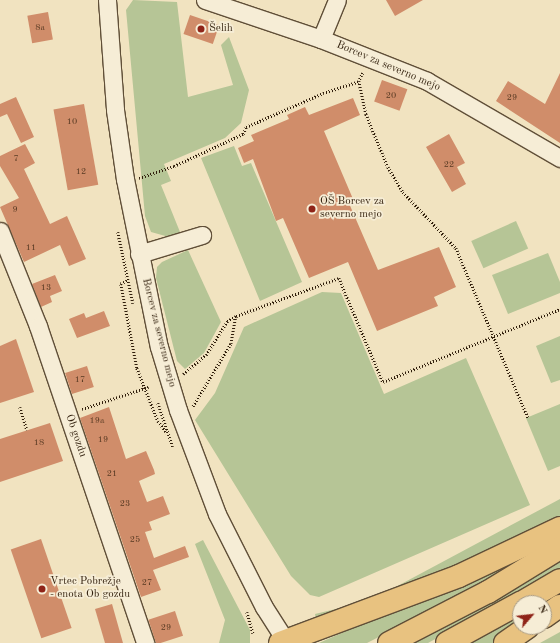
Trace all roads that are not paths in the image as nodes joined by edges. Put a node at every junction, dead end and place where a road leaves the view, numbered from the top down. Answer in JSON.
{"nodes":[{"id":1,"x":107,"y":0,"type":"edge"},
{"id":2,"x":205,"y":0,"type":"edge"},
{"id":3,"x":337,"y":0,"type":"edge"},
{"id":4,"x":322,"y":39,"type":"junction"},
{"id":5,"x":560,"y":158,"type":"edge"},
{"id":6,"x":0,"y":231,"type":"edge"},
{"id":7,"x":202,"y":235,"type":"dead end"},
{"id":8,"x":139,"y":254,"type":"junction"},
{"id":9,"x":560,"y":528,"type":"edge"},
{"id":10,"x":560,"y":548,"type":"edge"},
{"id":11,"x":560,"y":580,"type":"edge"},
{"id":12,"x":534,"y":595,"type":"edge"},
{"id":13,"x":512,"y":607,"type":"edge"},
{"id":14,"x":516,"y":635,"type":"edge"},
{"id":15,"x":284,"y":642,"type":"edge"},
{"id":16,"x":145,"y":643,"type":"edge"},
{"id":17,"x":389,"y":643,"type":"edge"},
{"id":18,"x":447,"y":643,"type":"edge"},
{"id":19,"x":505,"y":643,"type":"edge"}],
"edges":[{"from":1,"to":8,"type":"street","name":"Borcev za severno mejo"},
{"from":2,"to":4,"type":"street","name":"Borcev za severno mejo"},
{"from":3,"to":4,"type":"street"},
{"from":4,"to":5,"type":"street","name":"Borcev za severno mejo"},
{"from":6,"to":16,"type":"street","name":"Ob gozdu"},
{"from":7,"to":8,"type":"street"},
{"from":8,"to":15,"type":"street","name":"Borcev za severno mejo"},
{"from":9,"to":15,"type":"highway"},
{"from":10,"to":17,"type":"highway"},
{"from":11,"to":12,"type":"highway"},
{"from":13,"to":18,"type":"highway"},
{"from":14,"to":19,"type":"highway"}]}
